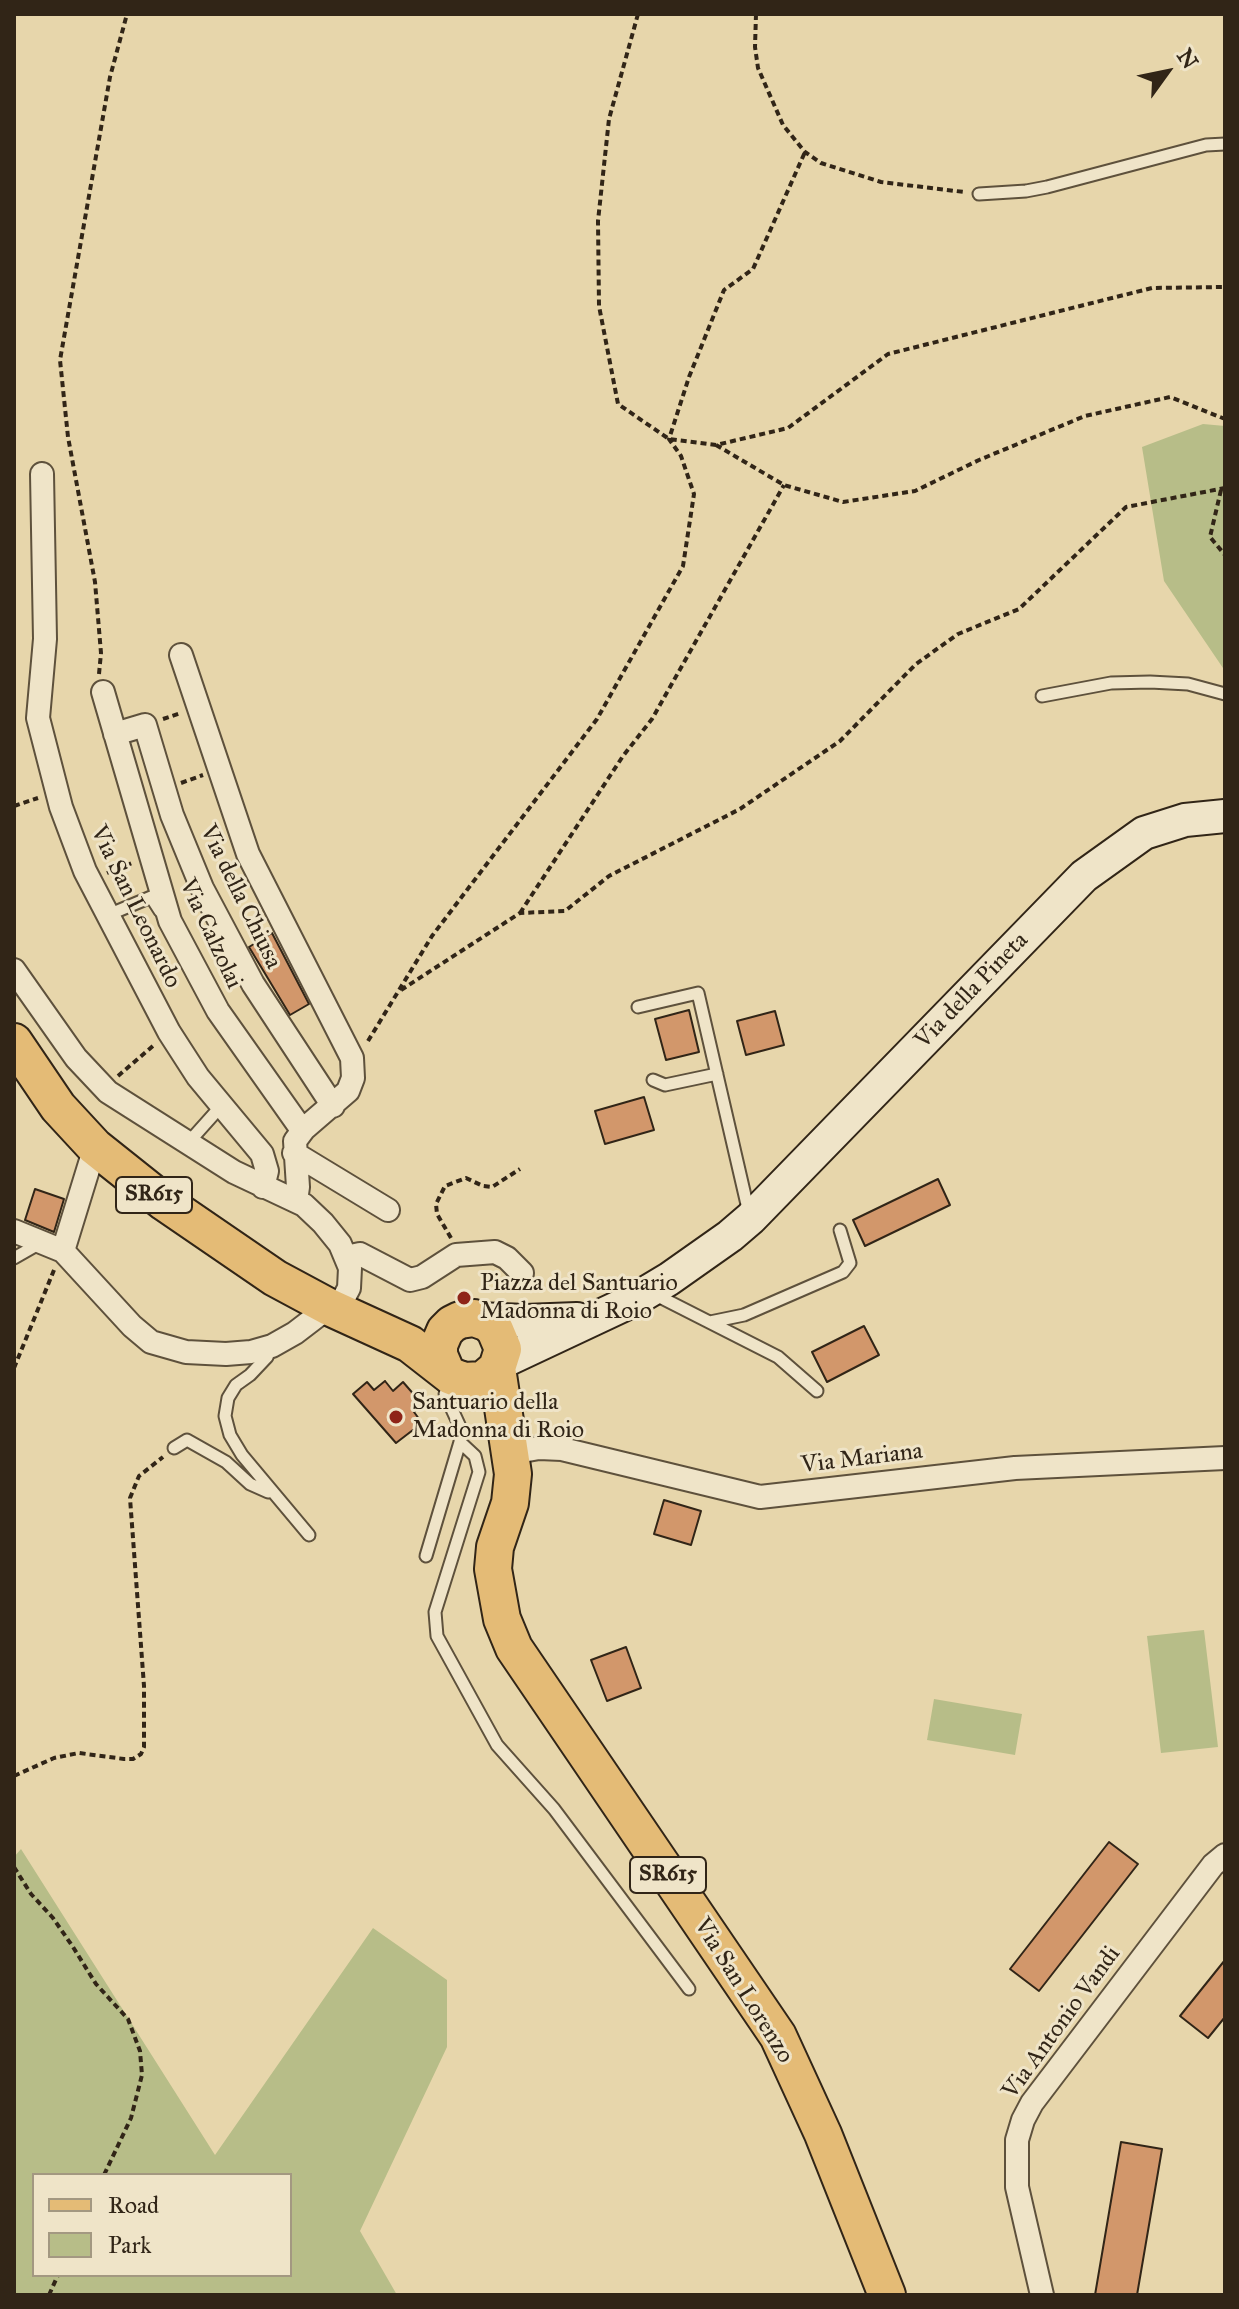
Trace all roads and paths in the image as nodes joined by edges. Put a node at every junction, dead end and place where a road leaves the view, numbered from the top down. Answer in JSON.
{"nodes":[{"id":1,"x":127,"y":14,"type":"edge"},
{"id":2,"x":638,"y":14,"type":"edge"},
{"id":3,"x":756,"y":14,"type":"edge"},
{"id":4,"x":1225,"y":144,"type":"edge"},
{"id":5,"x":805,"y":152,"type":"junction"},
{"id":6,"x":979,"y":194,"type":"joint"},
{"id":7,"x":1225,"y":287,"type":"edge"},
{"id":8,"x":1225,"y":419,"type":"edge"},
{"id":9,"x":669,"y":439,"type":"junction"},
{"id":10,"x":716,"y":445,"type":"junction"},
{"id":11,"x":42,"y":474,"type":"dead end"},
{"id":12,"x":784,"y":485,"type":"junction"},
{"id":13,"x":1223,"y":489,"type":"edge"},
{"id":14,"x":1225,"y":555,"type":"edge"},
{"id":15,"x":181,"y":655,"type":"dead end"},
{"id":16,"x":103,"y":692,"type":"joint"},
{"id":17,"x":1225,"y":694,"type":"edge"},
{"id":18,"x":1042,"y":696,"type":"dead end"},
{"id":19,"x":198,"y":708,"type":"junction"},
{"id":20,"x":145,"y":725,"type":"junction"},
{"id":21,"x":115,"y":734,"type":"junction"},
{"id":22,"x":218,"y":770,"type":"junction"},
{"id":23,"x":164,"y":789,"type":"junction"},
{"id":24,"x":56,"y":791,"type":"junction"},
{"id":25,"x":14,"y":806,"type":"edge"},
{"id":26,"x":1225,"y":816,"type":"edge"},
{"id":27,"x":149,"y":856,"type":"junction"},
{"id":28,"x":90,"y":882,"type":"junction"},
{"id":29,"x":520,"y":913,"type":"junction"},
{"id":30,"x":108,"y":915,"type":"junction"},
{"id":31,"x":170,"y":921,"type":"junction"},
{"id":32,"x":14,"y":970,"type":"edge"},
{"id":33,"x":398,"y":991,"type":"junction"},
{"id":34,"x":638,"y":1007,"type":"dead end"},
{"id":35,"x":169,"y":1032,"type":"junction"},
{"id":36,"x":14,"y":1042,"type":"edge"},
{"id":37,"x":352,"y":1058,"type":"junction"},
{"id":38,"x":717,"y":1074,"type":"junction"},
{"id":39,"x":653,"y":1080,"type":"dead end"},
{"id":40,"x":104,"y":1088,"type":"junction"},
{"id":41,"x":222,"y":1105,"type":"junction"},
{"id":42,"x":333,"y":1106,"type":"junction"},
{"id":43,"x":302,"y":1130,"type":"junction"},
{"id":44,"x":188,"y":1143,"type":"junction"},
{"id":45,"x":95,"y":1147,"type":"junction"},
{"id":46,"x":294,"y":1153,"type":"junction"},
{"id":47,"x":520,"y":1169,"type":"dead end"},
{"id":48,"x":263,"y":1187,"type":"junction"},
{"id":49,"x":296,"y":1201,"type":"junction"},
{"id":50,"x":388,"y":1210,"type":"dead end"},
{"id":51,"x":751,"y":1218,"type":"junction"},
{"id":52,"x":840,"y":1230,"type":"dead end"},
{"id":53,"x":14,"y":1231,"type":"edge"},
{"id":54,"x":53,"y":1247,"type":"junction"},
{"id":55,"x":452,"y":1256,"type":"junction"},
{"id":56,"x":346,"y":1257,"type":"junction"},
{"id":57,"x":14,"y":1258,"type":"edge"},
{"id":58,"x":522,"y":1273,"type":"dead end"},
{"id":59,"x":650,"y":1292,"type":"junction"},
{"id":60,"x":611,"y":1311,"type":"junction"},
{"id":61,"x":339,"y":1312,"type":"junction"},
{"id":62,"x":467,"y":1320,"type":"junction"},
{"id":63,"x":709,"y":1322,"type":"junction"},
{"id":64,"x":272,"y":1346,"type":"junction"},
{"id":65,"x":498,"y":1366,"type":"junction"},
{"id":66,"x":14,"y":1368,"type":"edge"},
{"id":67,"x":450,"y":1374,"type":"junction"},
{"id":68,"x":817,"y":1391,"type":"dead end"},
{"id":69,"x":460,"y":1442,"type":"junction"},
{"id":70,"x":510,"y":1447,"type":"junction"},
{"id":71,"x":174,"y":1448,"type":"joint"},
{"id":72,"x":1225,"y":1458,"type":"edge"},
{"id":73,"x":273,"y":1493,"type":"junction"},
{"id":74,"x":309,"y":1535,"type":"dead end"},
{"id":75,"x":426,"y":1556,"type":"dead end"},
{"id":76,"x":14,"y":1776,"type":"edge"},
{"id":77,"x":1225,"y":1855,"type":"edge"},
{"id":78,"x":14,"y":1867,"type":"edge"},
{"id":79,"x":689,"y":1989,"type":"dead end"},
{"id":80,"x":105,"y":2173,"type":"edge"},
{"id":81,"x":887,"y":2295,"type":"edge"},
{"id":82,"x":1042,"y":2295,"type":"edge"}],
"edges":[{"from":1,"to":16,"type":"path"},
{"from":2,"to":9,"type":"path"},
{"from":3,"to":5,"type":"path"},
{"from":4,"to":6,"type":"lane"},
{"from":5,"to":6,"type":"path"},
{"from":5,"to":9,"type":"path"},
{"from":7,"to":10,"type":"path"},
{"from":8,"to":12,"type":"path"},
{"from":9,"to":10,"type":"path"},
{"from":9,"to":33,"type":"path"},
{"from":10,"to":12,"type":"path"},
{"from":11,"to":24,"type":"street","name":"Via San Leonardo"},
{"from":12,"to":29,"type":"path"},
{"from":13,"to":14,"type":"path"},
{"from":13,"to":29,"type":"path"},
{"from":15,"to":19,"type":"street"},
{"from":16,"to":21,"type":"street","name":"Via Calzolai"},
{"from":17,"to":18,"type":"lane"},
{"from":19,"to":20,"type":"path"},
{"from":19,"to":22,"type":"street"},
{"from":20,"to":21,"type":"street"},
{"from":20,"to":23,"type":"street","name":"Via della Chiusa"},
{"from":21,"to":27,"type":"street","name":"Via Calzolai"},
{"from":22,"to":23,"type":"path"},
{"from":22,"to":37,"type":"street"},
{"from":23,"to":42,"type":"street","name":"Via della Chiusa"},
{"from":24,"to":25,"type":"path"},
{"from":24,"to":28,"type":"street","name":"Via San Leonardo"},
{"from":26,"to":51,"type":"main road","name":"Via della Pineta"},
{"from":27,"to":28,"type":"path"},
{"from":27,"to":31,"type":"street","name":"Via Calzolai"},
{"from":28,"to":30,"type":"street","name":"Via San Leonardo"},
{"from":29,"to":33,"type":"path"},
{"from":30,"to":31,"type":"lane"},
{"from":30,"to":35,"type":"street","name":"Via San Leonardo"},
{"from":31,"to":43,"type":"street","name":"Via Calzolai"},
{"from":32,"to":40,"type":"street"},
{"from":33,"to":37,"type":"path"},
{"from":34,"to":38,"type":"lane"},
{"from":35,"to":40,"type":"path"},
{"from":35,"to":41,"type":"street","name":"Via San Leonardo"},
{"from":36,"to":45,"type":"main road","number":"SR615"},
{"from":37,"to":42,"type":"street"},
{"from":38,"to":39,"type":"lane"},
{"from":38,"to":51,"type":"lane"},
{"from":40,"to":44,"type":"street"},
{"from":41,"to":44,"type":"lane"},
{"from":41,"to":48,"type":"street","name":"Via San Leonardo"},
{"from":42,"to":43,"type":"street"},
{"from":43,"to":46,"type":"street"},
{"from":44,"to":48,"type":"street"},
{"from":45,"to":54,"type":"street"},
{"from":45,"to":61,"type":"main road","number":"SR615"},
{"from":46,"to":49,"type":"street"},
{"from":46,"to":50,"type":"street"},
{"from":47,"to":55,"type":"path"},
{"from":48,"to":49,"type":"street"},
{"from":49,"to":56,"type":"street"},
{"from":51,"to":59,"type":"main road","name":"Via della Pineta"},
{"from":52,"to":63,"type":"lane"},
{"from":53,"to":54,"type":"street"},
{"from":54,"to":57,"type":"lane"},
{"from":54,"to":64,"type":"street"},
{"from":54,"to":66,"type":"path"},
{"from":55,"to":56,"type":"street"},
{"from":55,"to":58,"type":"street"},
{"from":56,"to":61,"type":"street"},
{"from":59,"to":60,"type":"main road","name":"Via della Pineta"},
{"from":59,"to":63,"type":"lane"},
{"from":60,"to":62,"type":"main road","name":"Via della Pineta"},
{"from":60,"to":65,"type":"main road","name":"Via della Pineta"},
{"from":61,"to":62,"type":"main road","number":"SR615"},
{"from":61,"to":64,"type":"street"},
{"from":61,"to":67,"type":"main road","number":"SR615"},
{"from":62,"to":65,"type":"main road","number":"SR615"},
{"from":62,"to":67,"type":"main road"},
{"from":63,"to":68,"type":"lane"},
{"from":64,"to":73,"type":"lane"},
{"from":65,"to":67,"type":"main road"},
{"from":65,"to":70,"type":"main road","name":"Via San Lorenzo","number":"SR615"},
{"from":67,"to":69,"type":"lane"},
{"from":67,"to":70,"type":"main road","name":"Via San Lorenzo","number":"SR615"},
{"from":69,"to":75,"type":"lane"},
{"from":69,"to":79,"type":"lane"},
{"from":70,"to":72,"type":"street","name":"Via Mariana"},
{"from":70,"to":81,"type":"main road","name":"Via San Lorenzo","number":"SR615"},
{"from":71,"to":73,"type":"lane"},
{"from":71,"to":76,"type":"path"},
{"from":73,"to":74,"type":"lane"},
{"from":77,"to":82,"type":"street","name":"Via Antonio Vandi"},
{"from":78,"to":80,"type":"path"}]}
